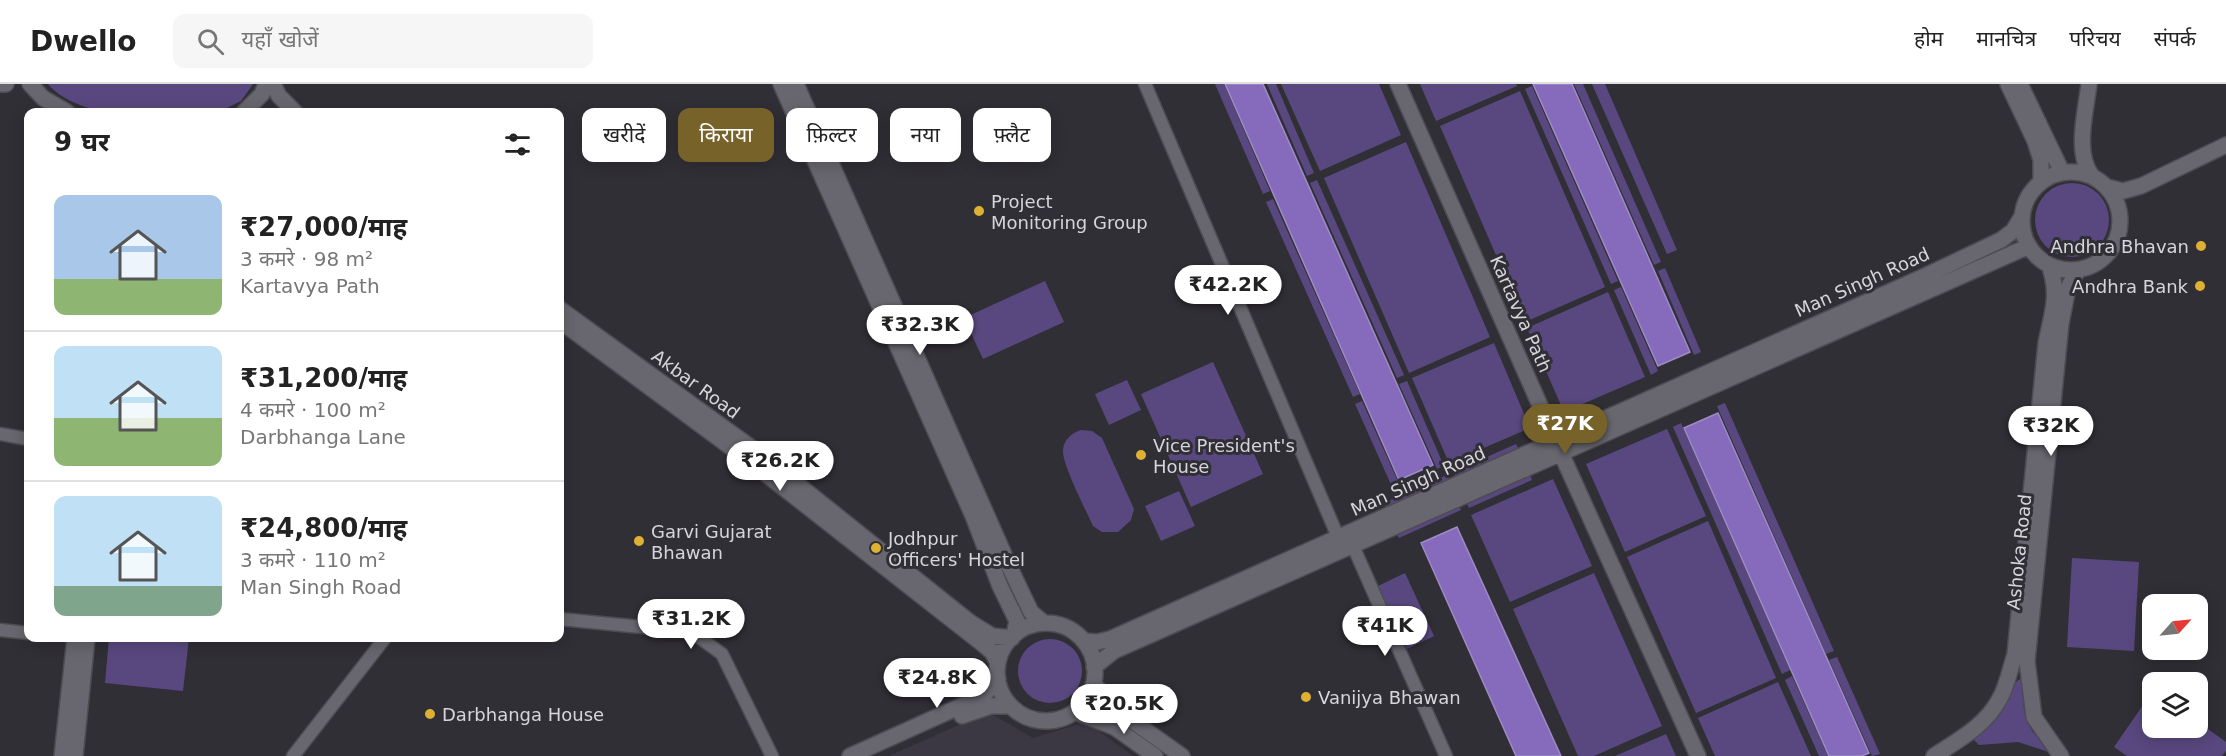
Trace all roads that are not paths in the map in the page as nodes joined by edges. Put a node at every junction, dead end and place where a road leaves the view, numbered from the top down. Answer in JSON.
{"nodes":[{"id":1,"x":0,"y":84,"type":"edge"},
{"id":2,"x":6,"y":84,"type":"edge"},
{"id":3,"x":266,"y":84,"type":"edge"},
{"id":4,"x":273,"y":84,"type":"edge"},
{"id":5,"x":781,"y":84,"type":"edge"},
{"id":6,"x":796,"y":84,"type":"edge"},
{"id":7,"x":1145,"y":84,"type":"edge"},
{"id":8,"x":1398,"y":84,"type":"edge"},
{"id":9,"x":2008,"y":84,"type":"edge"},
{"id":10,"x":2020,"y":84,"type":"edge"},
{"id":11,"x":2078,"y":84,"type":"edge"},
{"id":12,"x":2089,"y":84,"type":"edge"},
{"id":13,"x":27,"y":85,"type":"edge"},
{"id":14,"x":60,"y":108,"type":"edge"},
{"id":15,"x":248,"y":108,"type":"edge"},
{"id":16,"x":291,"y":108,"type":"edge"},
{"id":17,"x":2226,"y":145,"type":"edge"},
{"id":18,"x":2226,"y":153,"type":"edge"},
{"id":19,"x":2063,"y":172,"type":"junction"},
{"id":20,"x":2092,"y":176,"type":"junction"},
{"id":21,"x":2041,"y":180,"type":"junction"},
{"id":22,"x":2107,"y":187,"type":"junction"},
{"id":23,"x":2120,"y":214,"type":"junction"},
{"id":24,"x":2021,"y":218,"type":"junction"},
{"id":25,"x":2029,"y":246,"type":"junction"},
{"id":26,"x":2049,"y":265,"type":"junction"},
{"id":27,"x":2078,"y":270,"type":"junction"},
{"id":28,"x":564,"y":312,"type":"edge"},
{"id":29,"x":564,"y":324,"type":"edge"},
{"id":30,"x":0,"y":434,"type":"edge"},
{"id":31,"x":24,"y":438,"type":"edge"},
{"id":32,"x":1559,"y":447,"type":"junction"},
{"id":33,"x":1338,"y":537,"type":"junction"},
{"id":34,"x":1353,"y":546,"type":"junction"},
{"id":35,"x":564,"y":619,"type":"edge"},
{"id":36,"x":1044,"y":623,"type":"junction"},
{"id":37,"x":0,"y":630,"type":"edge"},
{"id":38,"x":24,"y":633,"type":"edge"},
{"id":39,"x":1013,"y":636,"type":"junction"},
{"id":40,"x":1084,"y":641,"type":"junction"},
{"id":41,"x":75,"y":642,"type":"edge"},
{"id":42,"x":87,"y":642,"type":"edge"},
{"id":43,"x":382,"y":642,"type":"edge"},
{"id":44,"x":2021,"y":658,"type":"junction"},
{"id":45,"x":998,"y":663,"type":"junction"},
{"id":46,"x":1094,"y":667,"type":"junction"},
{"id":47,"x":998,"y":679,"type":"junction"},
{"id":48,"x":1094,"y":684,"type":"junction"},
{"id":49,"x":1010,"y":704,"type":"junction"},
{"id":50,"x":1076,"y":712,"type":"junction"},
{"id":51,"x":62,"y":756,"type":"edge"},
{"id":52,"x":75,"y":756,"type":"edge"},
{"id":53,"x":293,"y":756,"type":"edge"},
{"id":54,"x":772,"y":756,"type":"edge"},
{"id":55,"x":850,"y":756,"type":"edge"},
{"id":56,"x":870,"y":756,"type":"edge"},
{"id":57,"x":1155,"y":756,"type":"edge"},
{"id":58,"x":1182,"y":756,"type":"edge"},
{"id":59,"x":1446,"y":756,"type":"edge"},
{"id":60,"x":1698,"y":756,"type":"edge"},
{"id":61,"x":1934,"y":756,"type":"edge"},
{"id":62,"x":2061,"y":756,"type":"edge"}],
"edges":[{"from":1,"to":2,"type":"main road"},
{"from":3,"to":15,"type":"main road"},
{"from":4,"to":16,"type":"main road"},
{"from":5,"to":39,"type":"main road"},
{"from":6,"to":36,"type":"main road"},
{"from":7,"to":33,"type":"street"},
{"from":8,"to":32,"type":"main road","name":"Kartavya Path"},
{"from":9,"to":21,"type":"main road"},
{"from":10,"to":19,"type":"main road"},
{"from":11,"to":19,"type":"main road"},
{"from":12,"to":20,"type":"main road"},
{"from":13,"to":14,"type":"main road"},
{"from":17,"to":22,"type":"main road"},
{"from":18,"to":23,"type":"main road"},
{"from":19,"to":20,"type":"main road"},
{"from":19,"to":21,"type":"main road"},
{"from":20,"to":22,"type":"main road"},
{"from":21,"to":24,"type":"main road"},
{"from":22,"to":23,"type":"main road"},
{"from":23,"to":27,"type":"main road"},
{"from":24,"to":25,"type":"main road"},
{"from":24,"to":32,"type":"main road","name":"Man Singh Road"},
{"from":25,"to":26,"type":"main road"},
{"from":25,"to":32,"type":"main road","name":"Man Singh Road"},
{"from":26,"to":27,"type":"main road"},
{"from":26,"to":44,"type":"main road","name":"Ashoka Road"},
{"from":27,"to":44,"type":"main road","name":"Ashoka Road"},
{"from":28,"to":39,"type":"main road","name":"Akbar Road"},
{"from":29,"to":45,"type":"main road","name":"Akbar Road"},
{"from":30,"to":31,"type":"street"},
{"from":32,"to":33,"type":"main road","name":"Man Singh Road"},
{"from":32,"to":34,"type":"main road","name":"Man Singh Road"},
{"from":32,"to":60,"type":"main road","name":"Kartavya Path"},
{"from":33,"to":40,"type":"main road","name":"Man Singh Road"},
{"from":34,"to":46,"type":"main road","name":"Man Singh Road"},
{"from":34,"to":59,"type":"street"},
{"from":35,"to":54,"type":"street"},
{"from":36,"to":39,"type":"main road"},
{"from":36,"to":40,"type":"main road"},
{"from":37,"to":38,"type":"street"},
{"from":39,"to":45,"type":"main road"},
{"from":40,"to":46,"type":"main road"},
{"from":41,"to":51,"type":"main road"},
{"from":42,"to":52,"type":"main road"},
{"from":43,"to":53,"type":"street"},
{"from":44,"to":61,"type":"main road"},
{"from":44,"to":62,"type":"main road"},
{"from":45,"to":47,"type":"main road"},
{"from":46,"to":48,"type":"main road"},
{"from":47,"to":49,"type":"main road"},
{"from":47,"to":55,"type":"main road"},
{"from":48,"to":50,"type":"main road"},
{"from":48,"to":58,"type":"main road"},
{"from":49,"to":50,"type":"main road"},
{"from":49,"to":56,"type":"main road"},
{"from":50,"to":57,"type":"main road"}]}
